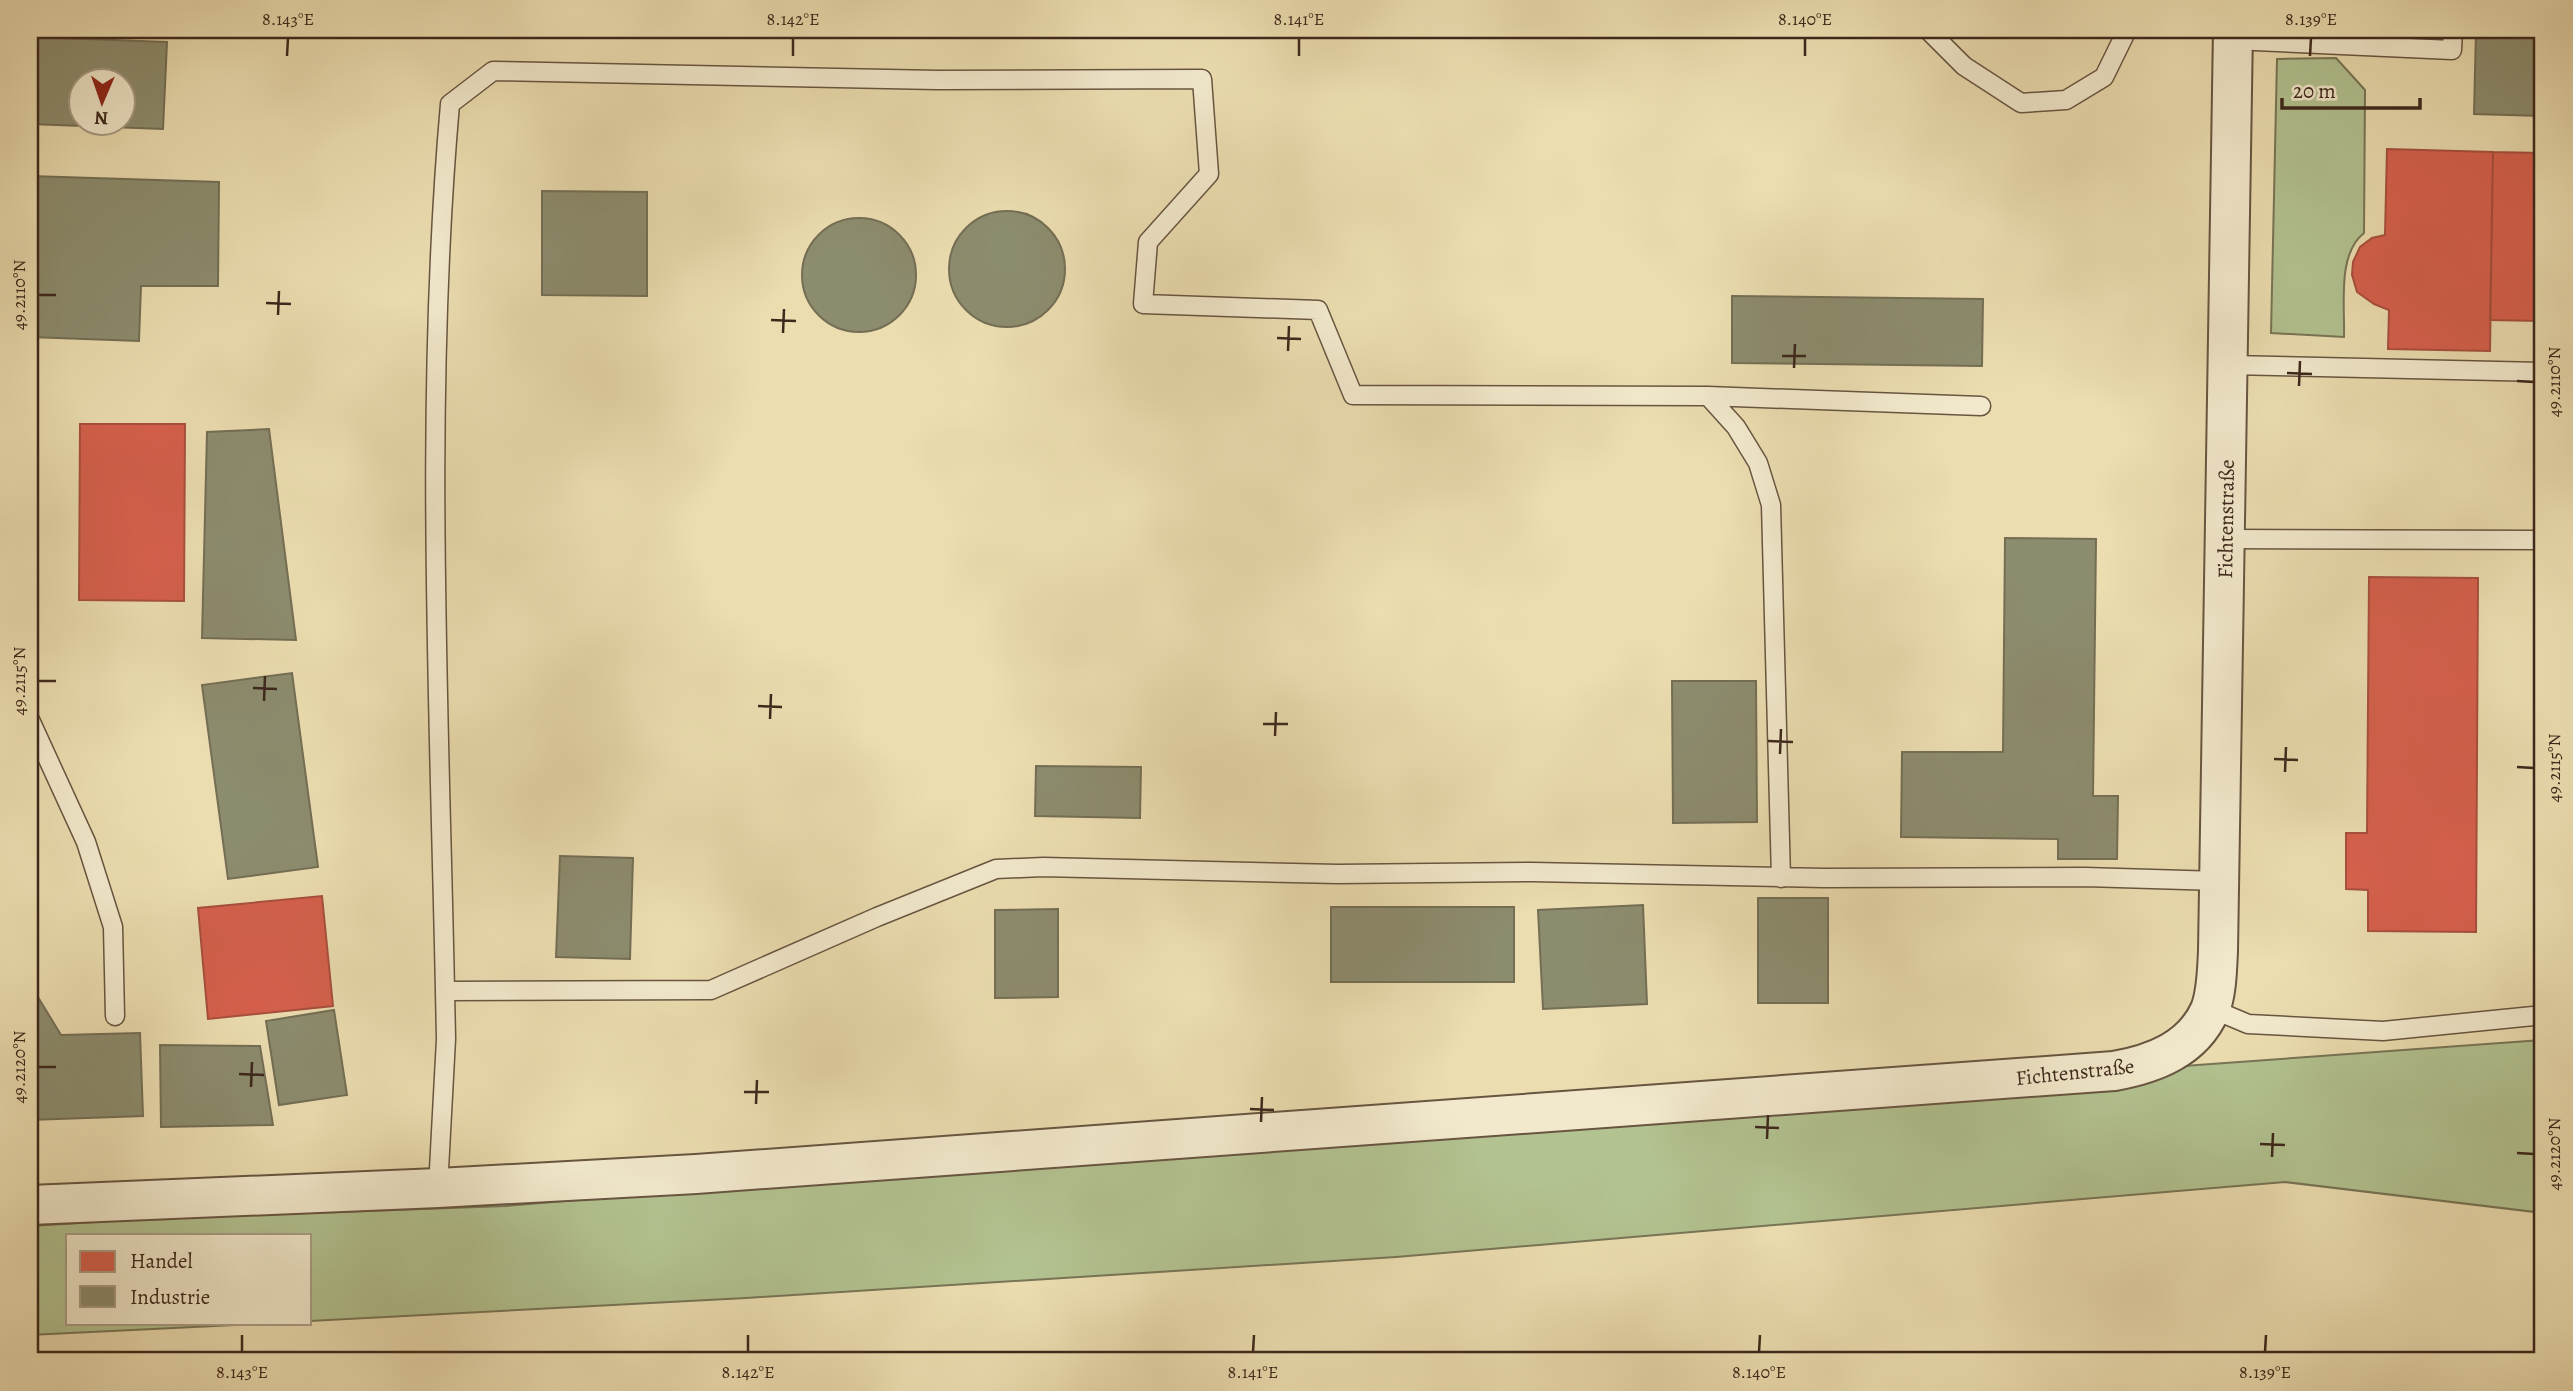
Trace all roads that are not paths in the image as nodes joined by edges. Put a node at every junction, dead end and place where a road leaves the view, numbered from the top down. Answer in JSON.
{"nodes":[{"id":1,"x":1928,"y":30,"type":"edge"},
{"id":2,"x":2127,"y":30,"type":"edge"},
{"id":3,"x":2453,"y":30,"type":"edge"},
{"id":4,"x":2233,"y":35,"type":"edge"},
{"id":5,"x":2351,"y":37,"type":"edge"},
{"id":6,"x":2229,"y":365,"type":"junction"},
{"id":7,"x":2543,"y":372,"type":"edge"},
{"id":8,"x":1708,"y":396,"type":"junction"},
{"id":9,"x":1981,"y":406,"type":"dead end"},
{"id":10,"x":2226,"y":540,"type":"junction"},
{"id":11,"x":2543,"y":540,"type":"edge"},
{"id":12,"x":30,"y":721,"type":"edge"},
{"id":13,"x":1782,"y":878,"type":"junction"},
{"id":14,"x":2219,"y":881,"type":"junction"},
{"id":15,"x":444,"y":991,"type":"junction"},
{"id":16,"x":2210,"y":1008,"type":"junction"},
{"id":17,"x":2543,"y":1015,"type":"edge"},
{"id":18,"x":115,"y":1016,"type":"dead end"},
{"id":19,"x":438,"y":1188,"type":"junction"},
{"id":20,"x":30,"y":1205,"type":"edge"}],
"edges":[{"from":1,"to":2,"type":"lane"},
{"from":3,"to":5,"type":"lane"},
{"from":4,"to":5,"type":"lane"},
{"from":4,"to":6,"type":"street","name":"Fichtenstraße"},
{"from":6,"to":7,"type":"lane"},
{"from":6,"to":10,"type":"street","name":"Fichtenstraße"},
{"from":8,"to":9,"type":"lane"},
{"from":8,"to":13,"type":"lane"},
{"from":8,"to":15,"type":"lane"},
{"from":10,"to":11,"type":"lane"},
{"from":10,"to":14,"type":"street","name":"Fichtenstraße"},
{"from":12,"to":18,"type":"lane"},
{"from":13,"to":14,"type":"lane"},
{"from":13,"to":15,"type":"lane"},
{"from":14,"to":16,"type":"street","name":"Fichtenstraße"},
{"from":15,"to":19,"type":"lane"},
{"from":16,"to":17,"type":"lane"},
{"from":16,"to":19,"type":"street","name":"Fichtenstraße"},
{"from":19,"to":20,"type":"street","name":"Fichtenstraße"}]}
